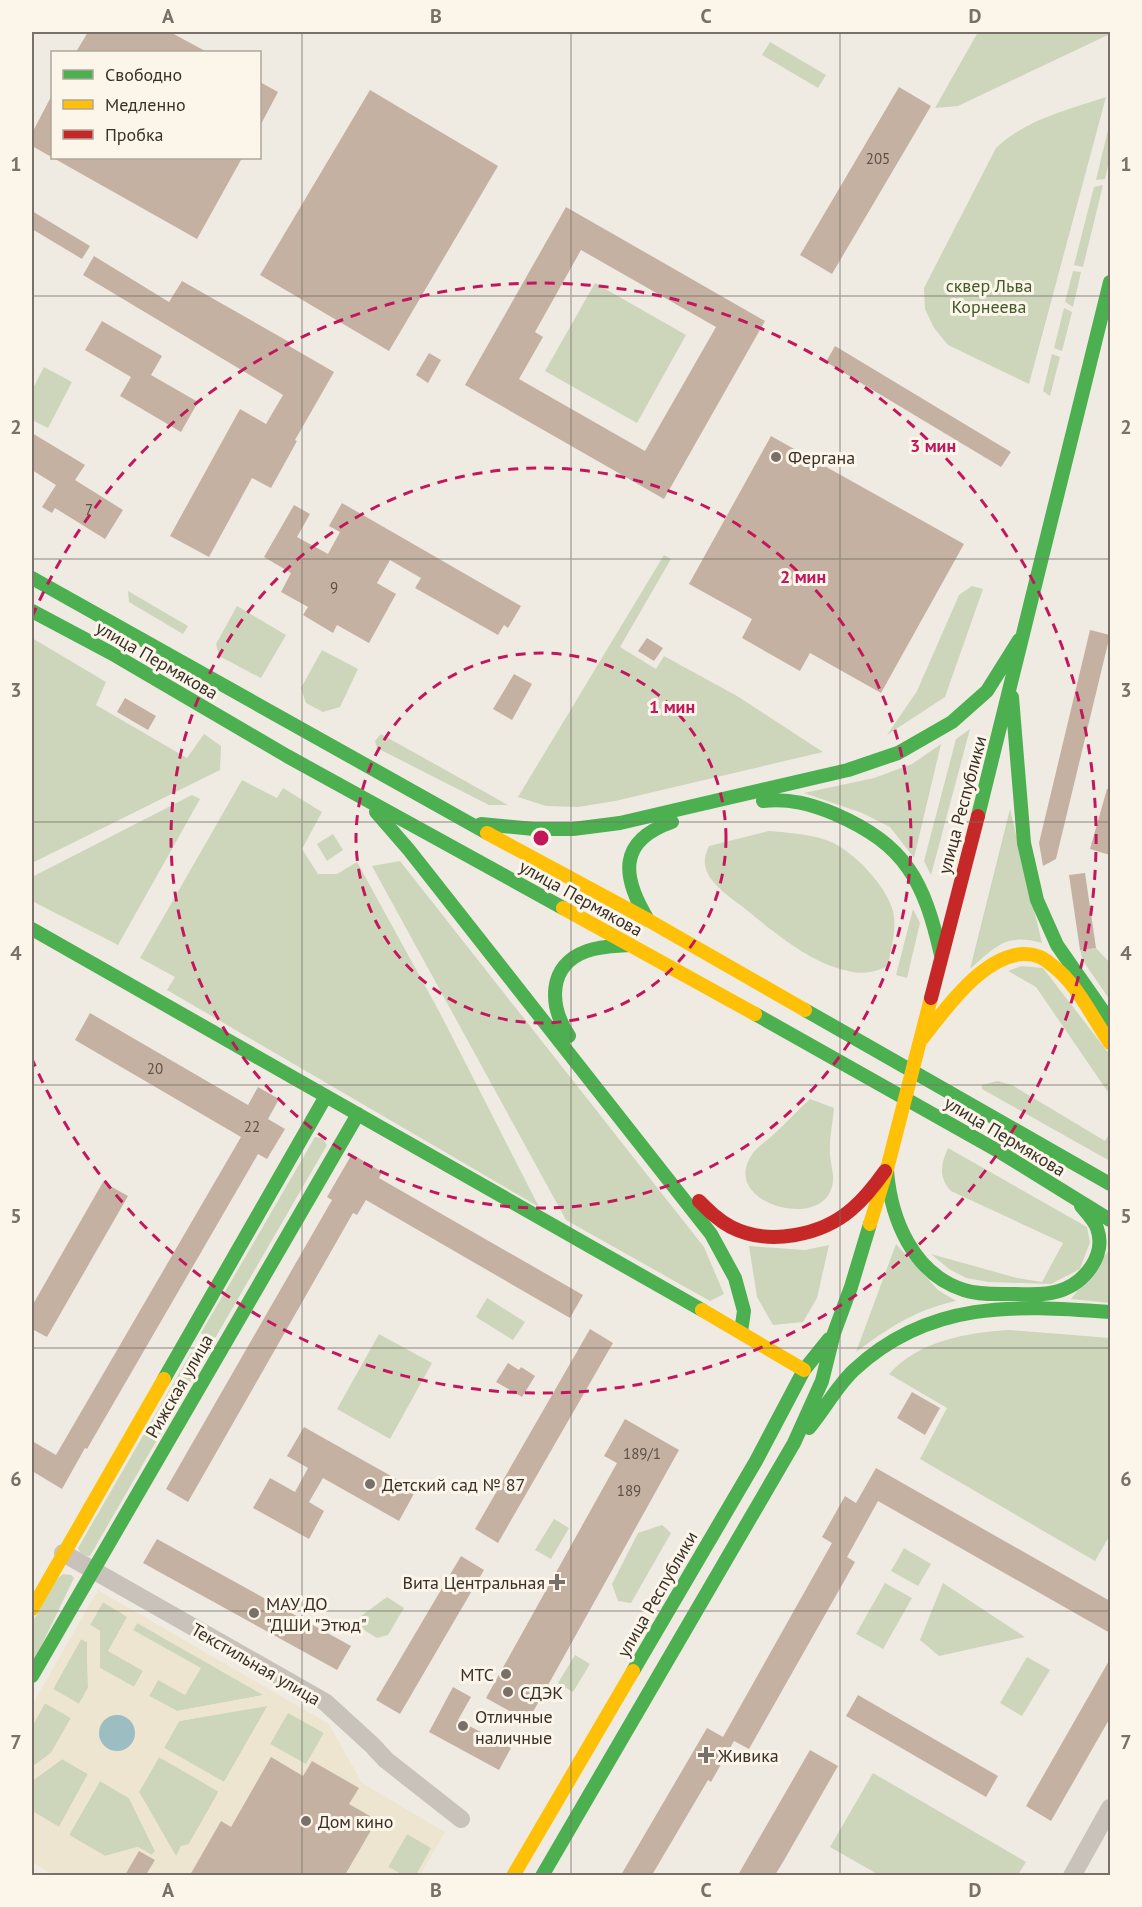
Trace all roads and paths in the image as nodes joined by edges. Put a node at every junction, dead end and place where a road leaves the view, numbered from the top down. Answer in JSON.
{"nodes":[{"id":1,"x":1110,"y":282,"type":"edge"},
{"id":2,"x":32,"y":578,"type":"edge"},
{"id":3,"x":32,"y":611,"type":"edge"},
{"id":4,"x":1023,"y":635,"type":"junction"},
{"id":5,"x":1011,"y":687,"type":"junction"},
{"id":6,"x":364,"y":799,"type":"junction"},
{"id":7,"x":467,"y":822,"type":"junction"},
{"id":8,"x":648,"y":920,"type":"junction"},
{"id":9,"x":32,"y":929,"type":"edge"},
{"id":10,"x":629,"y":945,"type":"junction"},
{"id":11,"x":941,"y":955,"type":"junction"},
{"id":12,"x":1110,"y":1021,"type":"edge"},
{"id":13,"x":922,"y":1039,"type":"junction"},
{"id":14,"x":1110,"y":1043,"type":"edge"},
{"id":15,"x":327,"y":1096,"type":"junction"},
{"id":16,"x":358,"y":1114,"type":"junction"},
{"id":17,"x":887,"y":1169,"type":"junction"},
{"id":18,"x":1096,"y":1176,"type":"junction"},
{"id":19,"x":1110,"y":1178,"type":"edge"},
{"id":20,"x":1110,"y":1184,"type":"edge"},
{"id":21,"x":1075,"y":1198,"type":"junction"},
{"id":22,"x":1110,"y":1220,"type":"edge"},
{"id":23,"x":1110,"y":1312,"type":"edge"},
{"id":24,"x":741,"y":1332,"type":"junction"},
{"id":25,"x":834,"y":1333,"type":"junction"},
{"id":26,"x":804,"y":1370,"type":"junction"},
{"id":27,"x":794,"y":1443,"type":"junction"},
{"id":28,"x":63,"y":1553,"type":"junction"},
{"id":29,"x":93,"y":1571,"type":"junction"},
{"id":30,"x":32,"y":1609,"type":"edge"},
{"id":31,"x":32,"y":1676,"type":"edge"},
{"id":32,"x":1110,"y":1808,"type":"edge"},
{"id":33,"x":462,"y":1819,"type":"dead end"},
{"id":34,"x":513,"y":1875,"type":"edge"},
{"id":35,"x":542,"y":1875,"type":"edge"},
{"id":36,"x":1071,"y":1875,"type":"edge"}],
"edges":[{"from":1,"to":4,"type":"main road","name":"улица Республики"},
{"from":2,"to":7,"type":"main road","name":"улица Пермякова"},
{"from":3,"to":6,"type":"main road","name":"улица Пермякова"},
{"from":4,"to":5,"type":"main road","name":"улица Республики"},
{"from":4,"to":7,"type":"main road"},
{"from":5,"to":11,"type":"main road","name":"улица Республики"},
{"from":5,"to":12,"type":"main road"},
{"from":6,"to":10,"type":"main road","name":"улица Пермякова"},
{"from":6,"to":24,"type":"main road"},
{"from":7,"to":8,"type":"main road","name":"улица Пермякова"},
{"from":8,"to":11,"type":"main road"},
{"from":8,"to":18,"type":"main road","name":"улица Пермякова"},
{"from":9,"to":15,"type":"main road"},
{"from":10,"to":17,"type":"main road"},
{"from":10,"to":21,"type":"main road","name":"улица Пермякова"},
{"from":11,"to":13,"type":"main road","name":"улица Республики"},
{"from":13,"to":14,"type":"main road"},
{"from":13,"to":17,"type":"main road","name":"улица Республики"},
{"from":15,"to":16,"type":"main road"},
{"from":15,"to":28,"type":"main road","name":"Рижская улица"},
{"from":16,"to":24,"type":"main road"},
{"from":16,"to":29,"type":"main road","name":"Рижская улица"},
{"from":17,"to":21,"type":"main road"},
{"from":17,"to":25,"type":"main road","name":"улица Республики"},
{"from":18,"to":19,"type":"main road"},
{"from":18,"to":20,"type":"main road","name":"улица Пермякова"},
{"from":21,"to":22,"type":"main road","name":"улица Пермякова"},
{"from":23,"to":27,"type":"main road"},
{"from":24,"to":26,"type":"main road"},
{"from":25,"to":26,"type":"main road","name":"улица Республики"},
{"from":25,"to":27,"type":"main road","name":"улица Республики"},
{"from":26,"to":34,"type":"main road","name":"улица Республики"},
{"from":27,"to":35,"type":"main road","name":"улица Республики"},
{"from":28,"to":29,"type":"street","name":"Текстильная улица"},
{"from":28,"to":30,"type":"main road","name":"Рижская улица"},
{"from":29,"to":31,"type":"main road","name":"Рижская улица"},
{"from":29,"to":33,"type":"street","name":"Текстильная улица"},
{"from":32,"to":36,"type":"street"}]}
